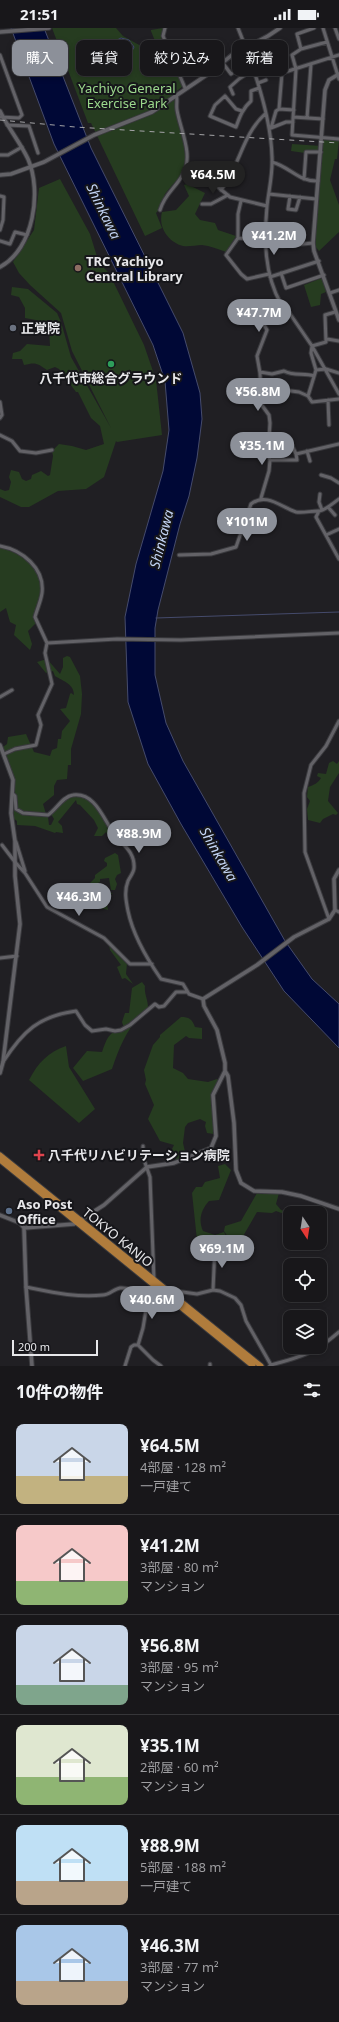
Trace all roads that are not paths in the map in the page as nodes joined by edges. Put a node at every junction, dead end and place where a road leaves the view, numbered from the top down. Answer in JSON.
{"nodes":[{"id":1,"x":49,"y":28,"type":"edge"},
{"id":2,"x":165,"y":28,"type":"edge"},
{"id":3,"x":238,"y":28,"type":"edge"},
{"id":4,"x":280,"y":28,"type":"edge"},
{"id":5,"x":314,"y":28,"type":"edge"},
{"id":6,"x":323,"y":28,"type":"edge"},
{"id":7,"x":335,"y":28,"type":"edge"},
{"id":8,"x":0,"y":32,"type":"edge"},
{"id":9,"x":339,"y":39,"type":"edge"},
{"id":10,"x":243,"y":40,"type":"edge"},
{"id":11,"x":260,"y":40,"type":"edge"},
{"id":12,"x":327,"y":42,"type":"junction"},
{"id":13,"x":301,"y":49,"type":"junction"},
{"id":14,"x":0,"y":55,"type":"edge"},
{"id":15,"x":339,"y":55,"type":"edge"},
{"id":16,"x":332,"y":58,"type":"junction"},
{"id":17,"x":311,"y":64,"type":"junction"},
{"id":18,"x":224,"y":65,"type":"edge"},
{"id":19,"x":296,"y":69,"type":"junction"},
{"id":20,"x":232,"y":73,"type":"edge"},
{"id":21,"x":205,"y":76,"type":"edge"},
{"id":22,"x":244,"y":76,"type":"edge"},
{"id":23,"x":256,"y":76,"type":"edge"},
{"id":24,"x":339,"y":76,"type":"edge"},
{"id":25,"x":266,"y":80,"type":"dead end"},
{"id":26,"x":258,"y":83,"type":"junction"},
{"id":27,"x":185,"y":88,"type":"junction"},
{"id":28,"x":259,"y":88,"type":"junction"},
{"id":29,"x":176,"y":94,"type":"junction"},
{"id":30,"x":233,"y":94,"type":"dead end"},
{"id":31,"x":279,"y":109,"type":"junction"},
{"id":32,"x":0,"y":110,"type":"edge"},
{"id":33,"x":294,"y":110,"type":"junction"},
{"id":34,"x":242,"y":111,"type":"junction"},
{"id":35,"x":265,"y":114,"type":"junction"},
{"id":36,"x":1,"y":117,"type":"edge"},
{"id":37,"x":293,"y":117,"type":"junction"},
{"id":38,"x":307,"y":118,"type":"junction"},
{"id":39,"x":323,"y":119,"type":"junction"},
{"id":40,"x":293,"y":122,"type":"junction"},
{"id":41,"x":7,"y":125,"type":"junction"},
{"id":42,"x":322,"y":137,"type":"junction"},
{"id":43,"x":339,"y":139,"type":"edge"},
{"id":44,"x":22,"y":147,"type":"junction"},
{"id":45,"x":320,"y":152,"type":"junction"},
{"id":46,"x":38,"y":153,"type":"dead end"},
{"id":47,"x":0,"y":155,"type":"edge"},
{"id":48,"x":272,"y":162,"type":"junction"},
{"id":49,"x":187,"y":164,"type":"junction"},
{"id":50,"x":31,"y":167,"type":"junction"},
{"id":51,"x":0,"y":175,"type":"edge"},
{"id":52,"x":304,"y":179,"type":"junction"},
{"id":53,"x":318,"y":181,"type":"junction"},
{"id":54,"x":221,"y":190,"type":"junction"},
{"id":55,"x":269,"y":194,"type":"junction"},
{"id":56,"x":228,"y":195,"type":"junction"},
{"id":57,"x":0,"y":196,"type":"edge"},
{"id":58,"x":290,"y":196,"type":"junction"},
{"id":59,"x":300,"y":197,"type":"junction"},
{"id":60,"x":316,"y":199,"type":"junction"},
{"id":61,"x":241,"y":201,"type":"junction"},
{"id":62,"x":202,"y":204,"type":"dead end"},
{"id":63,"x":267,"y":206,"type":"junction"},
{"id":64,"x":160,"y":210,"type":"dead end"},
{"id":65,"x":1,"y":224,"type":"edge"},
{"id":66,"x":0,"y":230,"type":"edge"},
{"id":67,"x":27,"y":235,"type":"junction"},
{"id":68,"x":238,"y":238,"type":"junction"},
{"id":69,"x":249,"y":239,"type":"dead end"},
{"id":70,"x":0,"y":241,"type":"edge"},
{"id":71,"x":314,"y":243,"type":"junction"},
{"id":72,"x":266,"y":244,"type":"junction"},
{"id":73,"x":319,"y":260,"type":"junction"},
{"id":74,"x":0,"y":266,"type":"edge"},
{"id":75,"x":281,"y":273,"type":"junction"},
{"id":76,"x":270,"y":275,"type":"junction"},
{"id":77,"x":324,"y":275,"type":"junction"},
{"id":78,"x":339,"y":290,"type":"edge"},
{"id":79,"x":330,"y":292,"type":"junction"},
{"id":80,"x":281,"y":304,"type":"junction"},
{"id":81,"x":335,"y":312,"type":"junction"},
{"id":82,"x":339,"y":320,"type":"edge"},
{"id":83,"x":327,"y":340,"type":"junction"},
{"id":84,"x":339,"y":341,"type":"edge"},
{"id":85,"x":312,"y":346,"type":"junction"},
{"id":86,"x":326,"y":369,"type":"junction"},
{"id":87,"x":316,"y":370,"type":"junction"},
{"id":88,"x":260,"y":372,"type":"junction"},
{"id":89,"x":339,"y":373,"type":"edge"},
{"id":90,"x":314,"y":376,"type":"junction"},
{"id":91,"x":260,"y":387,"type":"junction"},
{"id":92,"x":339,"y":394,"type":"edge"},
{"id":93,"x":308,"y":396,"type":"junction"},
{"id":94,"x":339,"y":399,"type":"edge"},
{"id":95,"x":328,"y":400,"type":"junction"},
{"id":96,"x":0,"y":402,"type":"edge"},
{"id":97,"x":0,"y":418,"type":"edge"},
{"id":98,"x":329,"y":425,"type":"dead end"},
{"id":99,"x":0,"y":435,"type":"edge"},
{"id":100,"x":270,"y":439,"type":"junction"},
{"id":101,"x":339,"y":444,"type":"edge"},
{"id":102,"x":52,"y":450,"type":"dead end"},
{"id":103,"x":308,"y":451,"type":"junction"},
{"id":104,"x":296,"y":454,"type":"junction"},
{"id":105,"x":270,"y":460,"type":"junction"},
{"id":106,"x":310,"y":461,"type":"dead end"},
{"id":107,"x":321,"y":475,"type":"dead end"},
{"id":108,"x":339,"y":483,"type":"edge"},
{"id":109,"x":320,"y":494,"type":"dead end"},
{"id":110,"x":261,"y":498,"type":"junction"},
{"id":111,"x":339,"y":499,"type":"edge"},
{"id":112,"x":328,"y":507,"type":"junction"},
{"id":113,"x":320,"y":511,"type":"junction"},
{"id":114,"x":335,"y":515,"type":"dead end"},
{"id":115,"x":339,"y":529,"type":"edge"},
{"id":116,"x":326,"y":535,"type":"junction"},
{"id":117,"x":0,"y":546,"type":"edge"},
{"id":118,"x":179,"y":555,"type":"dead end"},
{"id":119,"x":338,"y":559,"type":"edge"},
{"id":120,"x":339,"y":633,"type":"edge"},
{"id":121,"x":47,"y":643,"type":"junction"},
{"id":122,"x":12,"y":690,"type":"dead end"},
{"id":123,"x":0,"y":697,"type":"edge"},
{"id":124,"x":339,"y":721,"type":"edge"},
{"id":125,"x":0,"y":745,"type":"edge"},
{"id":126,"x":4,"y":754,"type":"junction"},
{"id":127,"x":12,"y":794,"type":"junction"},
{"id":128,"x":15,"y":841,"type":"junction"},
{"id":129,"x":2,"y":845,"type":"dead end"},
{"id":130,"x":15,"y":862,"type":"junction"},
{"id":131,"x":339,"y":870,"type":"edge"},
{"id":132,"x":25,"y":874,"type":"junction"},
{"id":133,"x":337,"y":911,"type":"edge"},
{"id":134,"x":328,"y":919,"type":"junction"},
{"id":135,"x":17,"y":956,"type":"junction"},
{"id":136,"x":0,"y":958,"type":"edge"},
{"id":137,"x":152,"y":964,"type":"junction"},
{"id":138,"x":187,"y":992,"type":"junction"},
{"id":139,"x":203,"y":999,"type":"junction"},
{"id":140,"x":3,"y":1062,"type":"junction"},
{"id":141,"x":224,"y":1071,"type":"junction"},
{"id":142,"x":0,"y":1073,"type":"edge"},
{"id":143,"x":143,"y":1146,"type":"dead end"},
{"id":144,"x":0,"y":1155,"type":"edge"},
{"id":145,"x":0,"y":1160,"type":"edge"},
{"id":146,"x":147,"y":1167,"type":"junction"},
{"id":147,"x":339,"y":1209,"type":"edge"},
{"id":148,"x":0,"y":1215,"type":"edge"},
{"id":149,"x":79,"y":1222,"type":"junction"},
{"id":150,"x":24,"y":1228,"type":"junction"},
{"id":151,"x":215,"y":1246,"type":"dead end"},
{"id":152,"x":154,"y":1280,"type":"junction"},
{"id":153,"x":26,"y":1287,"type":"junction"},
{"id":154,"x":157,"y":1287,"type":"junction"},
{"id":155,"x":167,"y":1290,"type":"junction"},
{"id":156,"x":213,"y":1290,"type":"junction"},
{"id":157,"x":149,"y":1292,"type":"junction"},
{"id":158,"x":339,"y":1332,"type":"edge"},
{"id":159,"x":138,"y":1345,"type":"junction"},
{"id":160,"x":32,"y":1366,"type":"edge"},
{"id":161,"x":125,"y":1366,"type":"edge"},
{"id":162,"x":161,"y":1366,"type":"edge"},
{"id":163,"x":253,"y":1366,"type":"edge"},
{"id":164,"x":261,"y":1366,"type":"edge"},
{"id":165,"x":270,"y":1366,"type":"edge"}],
"edges":[{"from":1,"to":8,"type":"street"},
{"from":2,"to":27,"type":"street"},
{"from":3,"to":10,"type":"street"},
{"from":4,"to":11,"type":"street"},
{"from":5,"to":13,"type":"street"},
{"from":6,"to":12,"type":"street"},
{"from":7,"to":9,"type":"street"},
{"from":12,"to":13,"type":"street"},
{"from":12,"to":16,"type":"street"},
{"from":13,"to":19,"type":"street"},
{"from":14,"to":36,"type":"street"},
{"from":15,"to":16,"type":"street"},
{"from":16,"to":17,"type":"street"},
{"from":16,"to":24,"type":"street"},
{"from":17,"to":19,"type":"street"},
{"from":17,"to":38,"type":"street"},
{"from":18,"to":20,"type":"street"},
{"from":19,"to":31,"type":"street"},
{"from":19,"to":33,"type":"street"},
{"from":21,"to":27,"type":"street"},
{"from":22,"to":30,"type":"street"},
{"from":23,"to":26,"type":"street"},
{"from":24,"to":39,"type":"street"},
{"from":25,"to":26,"type":"street"},
{"from":26,"to":28,"type":"street"},
{"from":27,"to":29,"type":"street"},
{"from":28,"to":34,"type":"street"},
{"from":28,"to":35,"type":"street"},
{"from":29,"to":49,"type":"street"},
{"from":29,"to":50,"type":"street"},
{"from":31,"to":33,"type":"street"},
{"from":31,"to":40,"type":"street"},
{"from":32,"to":36,"type":"street"},
{"from":33,"to":37,"type":"street"},
{"from":34,"to":34,"type":"street"},
{"from":35,"to":48,"type":"street"},
{"from":35,"to":54,"type":"street"},
{"from":36,"to":41,"type":"street"},
{"from":37,"to":38,"type":"street"},
{"from":37,"to":40,"type":"street"},
{"from":38,"to":39,"type":"street"},
{"from":39,"to":42,"type":"street"},
{"from":40,"to":42,"type":"street"},
{"from":41,"to":44,"type":"street"},
{"from":41,"to":46,"type":"street"},
{"from":42,"to":43,"type":"street"},
{"from":42,"to":45,"type":"street"},
{"from":44,"to":47,"type":"street"},
{"from":44,"to":50,"type":"street"},
{"from":45,"to":52,"type":"street"},
{"from":45,"to":53,"type":"street"},
{"from":48,"to":52,"type":"street"},
{"from":48,"to":55,"type":"street"},
{"from":49,"to":54,"type":"street"},
{"from":49,"to":64,"type":"street"},
{"from":50,"to":51,"type":"street"},
{"from":50,"to":67,"type":"street"},
{"from":52,"to":53,"type":"street"},
{"from":53,"to":60,"type":"street"},
{"from":54,"to":56,"type":"street"},
{"from":55,"to":58,"type":"street"},
{"from":55,"to":63,"type":"street"},
{"from":56,"to":61,"type":"street"},
{"from":56,"to":62,"type":"street"},
{"from":57,"to":65,"type":"street"},
{"from":58,"to":59,"type":"street"},
{"from":58,"to":59,"type":"street"},
{"from":59,"to":60,"type":"street"},
{"from":60,"to":71,"type":"street"},
{"from":61,"to":63,"type":"street"},
{"from":61,"to":68,"type":"street"},
{"from":63,"to":72,"type":"street"},
{"from":65,"to":66,"type":"street"},
{"from":67,"to":70,"type":"street"},
{"from":67,"to":74,"type":"street"},
{"from":68,"to":69,"type":"street"},
{"from":68,"to":76,"type":"street"},
{"from":71,"to":72,"type":"street"},
{"from":71,"to":73,"type":"street"},
{"from":72,"to":76,"type":"street"},
{"from":73,"to":75,"type":"street"},
{"from":73,"to":77,"type":"street"},
{"from":75,"to":76,"type":"street"},
{"from":75,"to":77,"type":"street"},
{"from":76,"to":80,"type":"street"},
{"from":77,"to":79,"type":"street"},
{"from":78,"to":79,"type":"street"},
{"from":79,"to":81,"type":"street"},
{"from":80,"to":85,"type":"street"},
{"from":80,"to":88,"type":"street"},
{"from":81,"to":82,"type":"street"},
{"from":81,"to":83,"type":"street"},
{"from":83,"to":84,"type":"street"},
{"from":83,"to":85,"type":"street"},
{"from":85,"to":86,"type":"street"},
{"from":85,"to":87,"type":"street"},
{"from":86,"to":87,"type":"street"},
{"from":86,"to":89,"type":"street"},
{"from":86,"to":92,"type":"street"},
{"from":87,"to":90,"type":"street"},
{"from":88,"to":90,"type":"street"},
{"from":88,"to":91,"type":"street"},
{"from":90,"to":93,"type":"street"},
{"from":91,"to":93,"type":"street"},
{"from":91,"to":100,"type":"street"},
{"from":93,"to":95,"type":"street"},
{"from":94,"to":95,"type":"street"},
{"from":95,"to":98,"type":"street"},
{"from":96,"to":97,"type":"street"},
{"from":99,"to":102,"type":"street"},
{"from":100,"to":104,"type":"street"},
{"from":100,"to":105,"type":"street"},
{"from":101,"to":103,"type":"street"},
{"from":103,"to":104,"type":"street"},
{"from":103,"to":106,"type":"street"},
{"from":104,"to":105,"type":"street"},
{"from":105,"to":110,"type":"street"},
{"from":107,"to":108,"type":"street"},
{"from":109,"to":113,"type":"street"},
{"from":110,"to":113,"type":"street"},
{"from":110,"to":118,"type":"street"},
{"from":111,"to":112,"type":"street"},
{"from":112,"to":113,"type":"street"},
{"from":112,"to":114,"type":"street"},
{"from":113,"to":116,"type":"street"},
{"from":115,"to":116,"type":"street"},
{"from":116,"to":119,"type":"street"},
{"from":117,"to":121,"type":"street"},
{"from":120,"to":121,"type":"street"},
{"from":121,"to":126,"type":"street"},
{"from":122,"to":123,"type":"street"},
{"from":124,"to":134,"type":"street"},
{"from":125,"to":126,"type":"street"},
{"from":126,"to":127,"type":"street"},
{"from":127,"to":128,"type":"street"},
{"from":127,"to":137,"type":"street"},
{"from":128,"to":130,"type":"street"},
{"from":128,"to":132,"type":"street"},
{"from":129,"to":130,"type":"street"},
{"from":130,"to":132,"type":"street"},
{"from":130,"to":135,"type":"street"},
{"from":131,"to":133,"type":"street"},
{"from":132,"to":137,"type":"street"},
{"from":133,"to":134,"type":"street"},
{"from":134,"to":139,"type":"street"},
{"from":135,"to":136,"type":"street"},
{"from":135,"to":140,"type":"street"},
{"from":137,"to":138,"type":"street"},
{"from":138,"to":139,"type":"street"},
{"from":138,"to":140,"type":"street"},
{"from":139,"to":141,"type":"street"},
{"from":140,"to":142,"type":"street"},
{"from":141,"to":146,"type":"street"},
{"from":141,"to":147,"type":"street"},
{"from":143,"to":146,"type":"street"},
{"from":144,"to":149,"type":"highway","name":"TOKYO KANJO"},
{"from":145,"to":149,"type":"highway","name":"TOKYO KANJO"},
{"from":146,"to":149,"type":"street"},
{"from":146,"to":152,"type":"street"},
{"from":148,"to":150,"type":"street"},
{"from":149,"to":150,"type":"street"},
{"from":149,"to":152,"type":"highway","name":"TOKYO KANJO"},
{"from":149,"to":154,"type":"highway","name":"TOKYO KANJO"},
{"from":150,"to":153,"type":"street"},
{"from":151,"to":156,"type":"street"},
{"from":152,"to":155,"type":"highway","name":"TOKYO KANJO"},
{"from":153,"to":157,"type":"street"},
{"from":153,"to":160,"type":"street"},
{"from":154,"to":157,"type":"street"},
{"from":154,"to":163,"type":"highway","name":"TOKYO KANJO"},
{"from":155,"to":156,"type":"street"},
{"from":155,"to":164,"type":"highway","name":"TOKYO KANJO"},
{"from":156,"to":165,"type":"street"},
{"from":157,"to":159,"type":"street"},
{"from":158,"to":165,"type":"street"},
{"from":159,"to":161,"type":"street"},
{"from":159,"to":162,"type":"street"}]}
